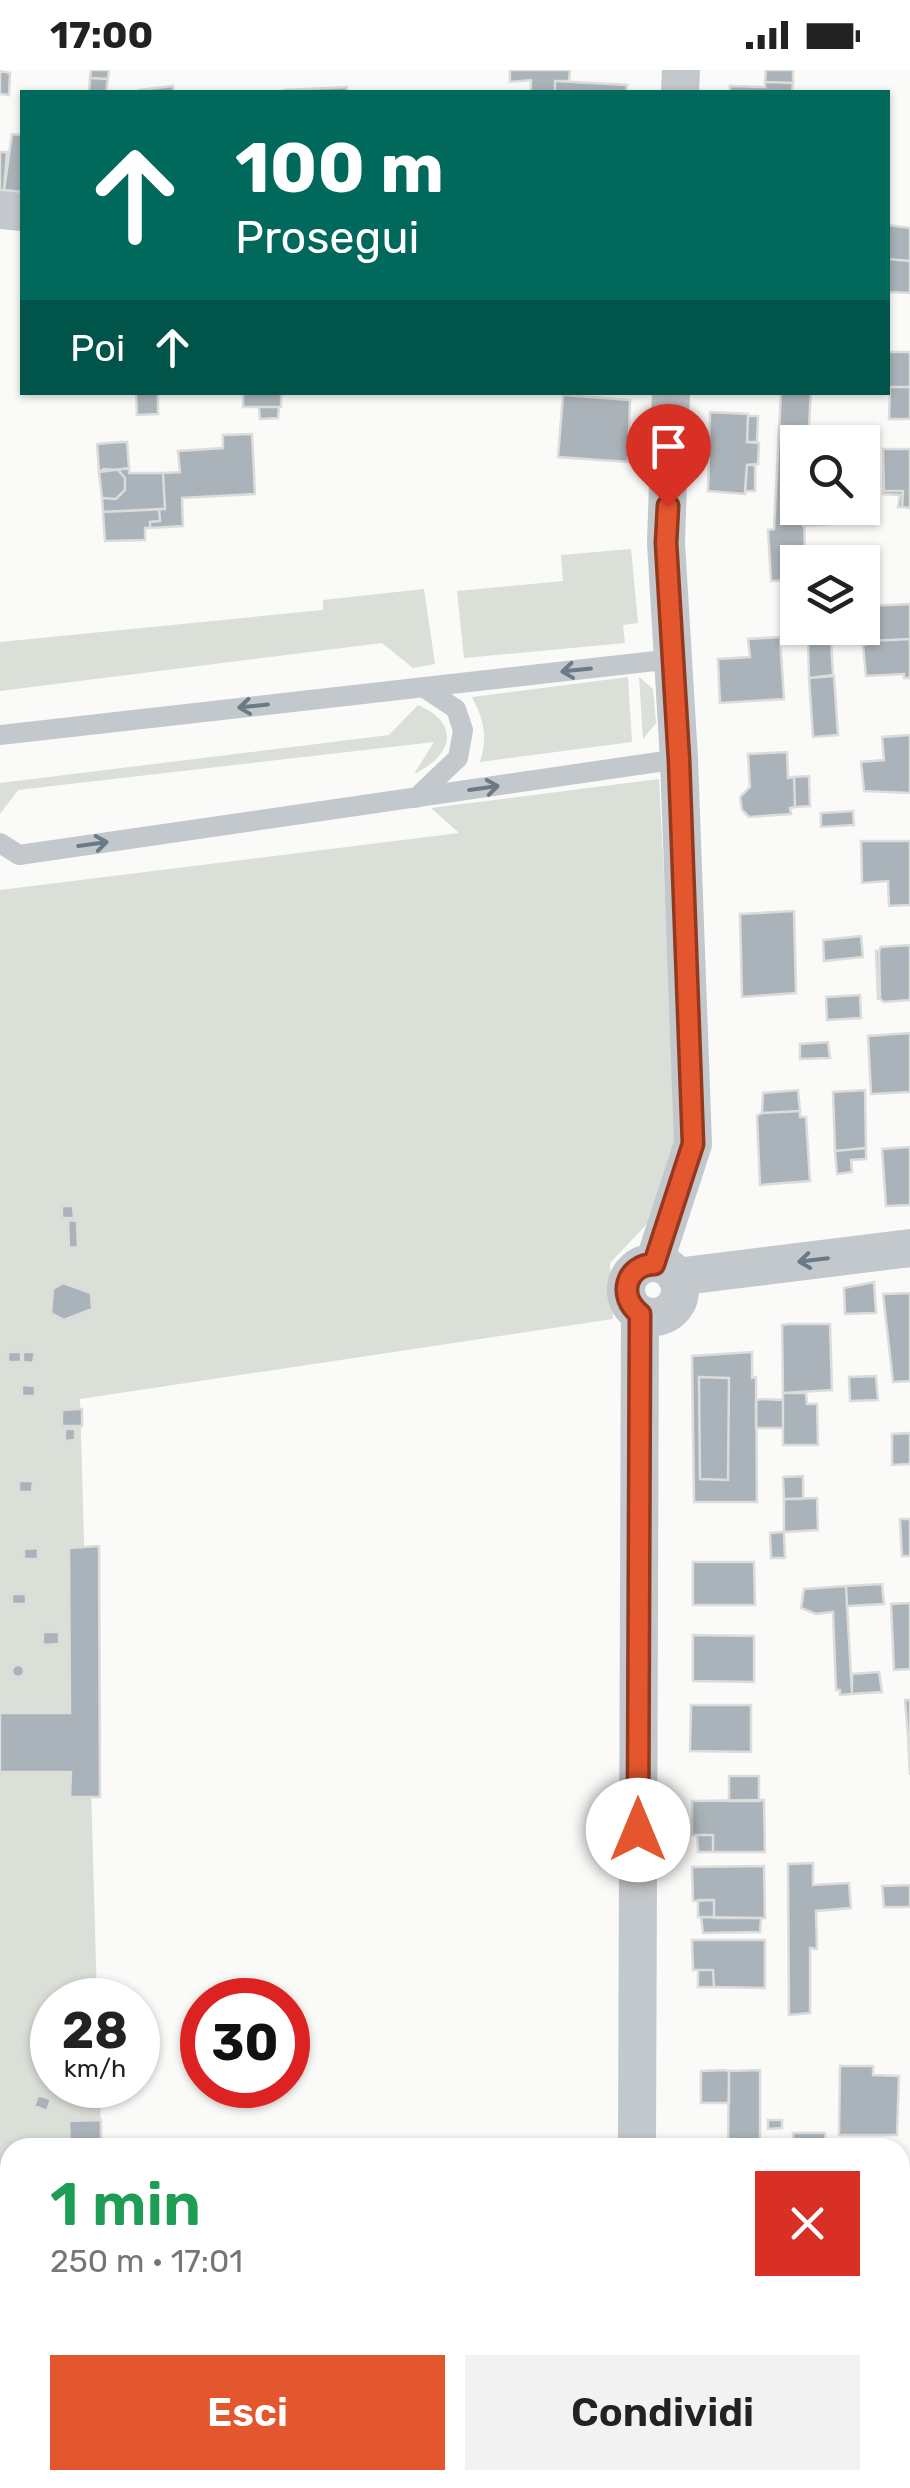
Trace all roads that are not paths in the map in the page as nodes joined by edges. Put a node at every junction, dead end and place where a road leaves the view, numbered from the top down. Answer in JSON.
{"nodes":[{"id":1,"x":671,"y":395,"type":"edge"},
{"id":2,"x":673,"y":659,"type":"junction"},
{"id":3,"x":423,"y":687,"type":"junction"},
{"id":4,"x":0,"y":735,"type":"edge"},
{"id":5,"x":679,"y":760,"type":"junction"},
{"id":6,"x":416,"y":798,"type":"junction"},
{"id":7,"x":0,"y":842,"type":"edge"},
{"id":8,"x":910,"y":1248,"type":"edge"},
{"id":9,"x":665,"y":1270,"type":"junction"},
{"id":10,"x":638,"y":2138,"type":"edge"}],
"edges":[{"from":1,"to":2,"type":"street"},
{"from":2,"to":3,"type":"lane","one_way":true},
{"from":2,"to":5,"type":"street"},
{"from":3,"to":4,"type":"lane","one_way":true},
{"from":3,"to":6,"type":"lane"},
{"from":6,"to":5,"type":"lane","one_way":true},
{"from":5,"to":9,"type":"street"},
{"from":7,"to":6,"type":"lane","one_way":true},
{"from":8,"to":9,"type":"street","one_way":true},
{"from":9,"to":10,"type":"street"}]}
